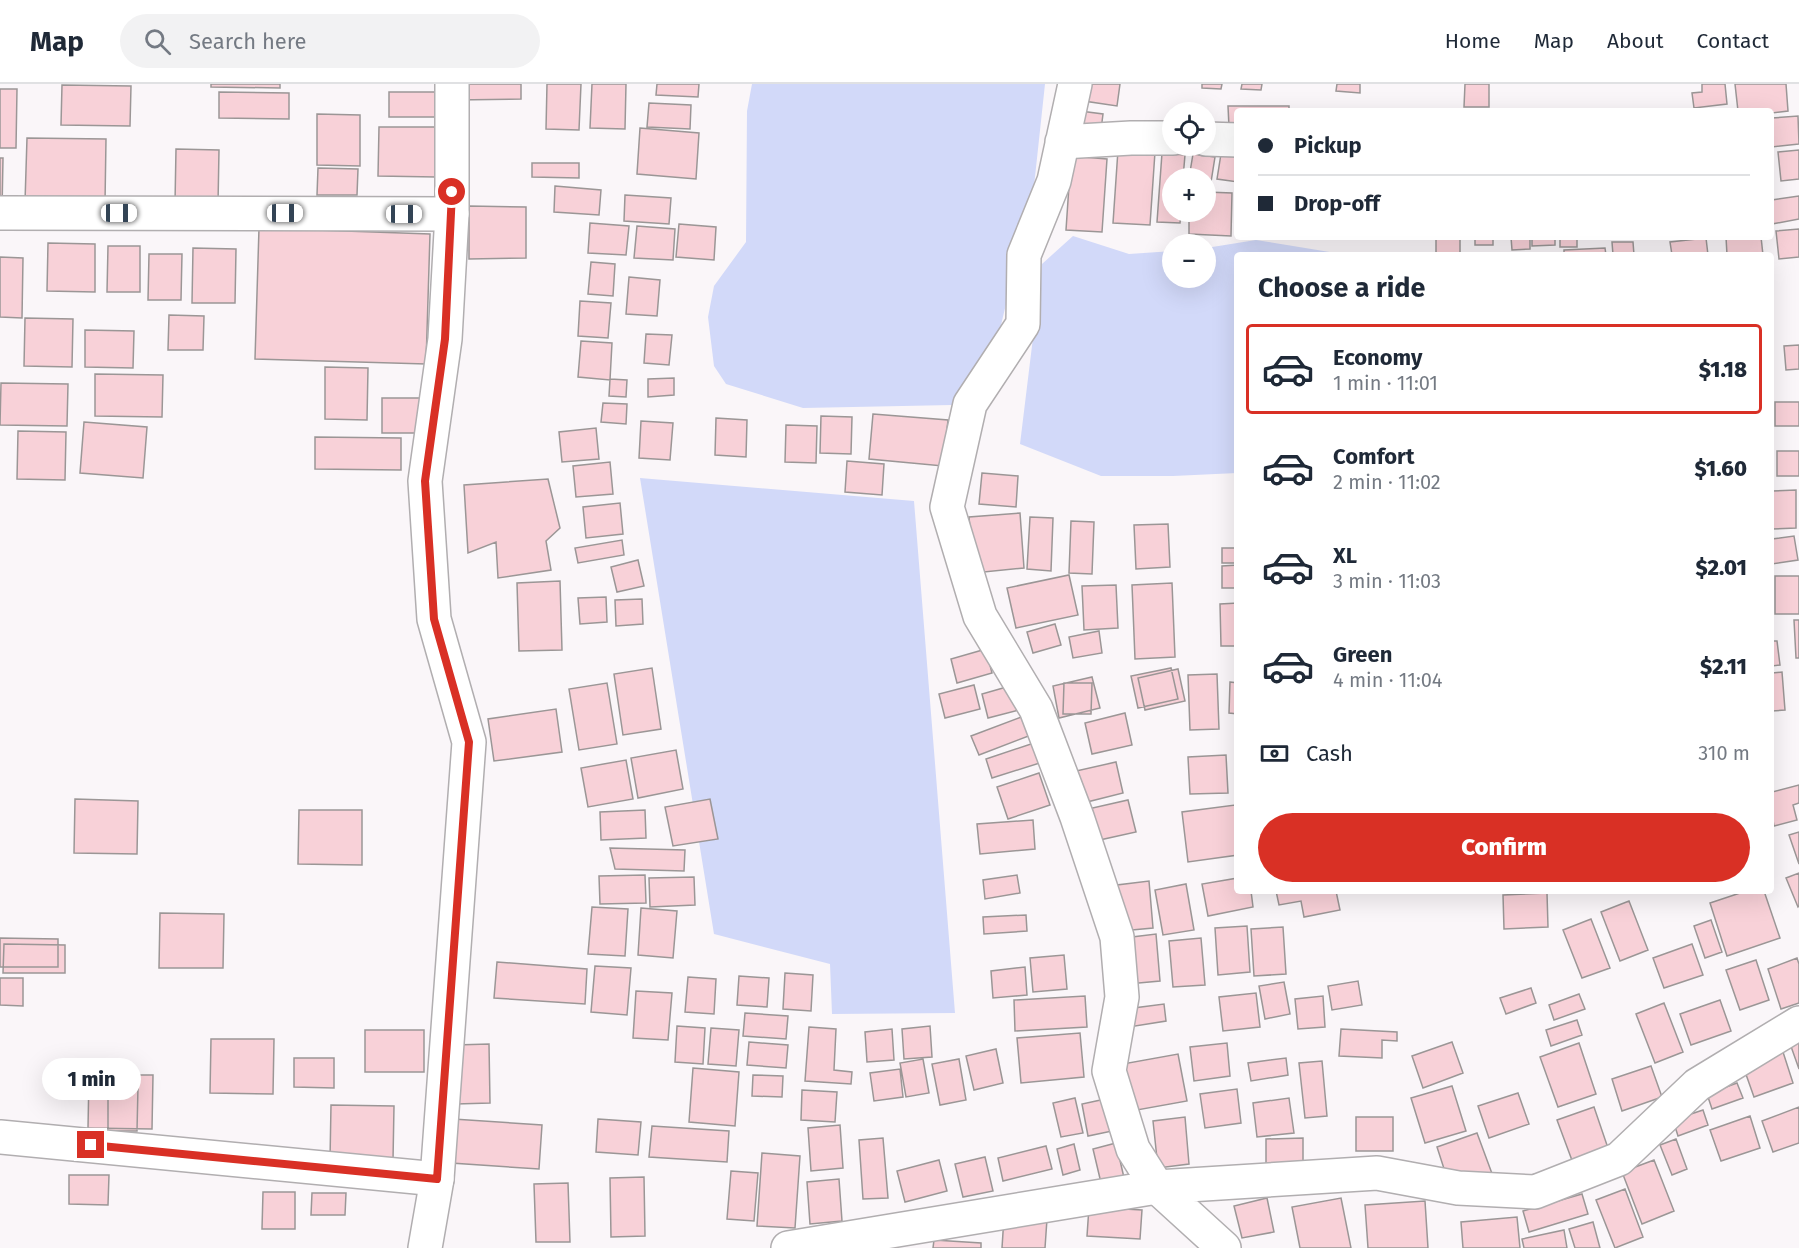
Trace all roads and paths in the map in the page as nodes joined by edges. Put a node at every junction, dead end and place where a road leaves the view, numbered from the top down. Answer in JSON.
{"nodes":[{"id":1,"x":452,"y":84,"type":"edge"},
{"id":2,"x":1075,"y":84,"type":"edge"},
{"id":3,"x":1162,"y":138,"type":"edge"},
{"id":4,"x":1216,"y":139,"type":"edge"},
{"id":5,"x":1234,"y":140,"type":"edge"},
{"id":6,"x":1062,"y":142,"type":"junction"},
{"id":7,"x":0,"y":213,"type":"edge"},
{"id":8,"x":452,"y":214,"type":"junction"},
{"id":9,"x":1799,"y":1023,"type":"edge"},
{"id":10,"x":0,"y":1137,"type":"edge"},
{"id":11,"x":437,"y":1179,"type":"junction"},
{"id":12,"x":1157,"y":1187,"type":"junction"},
{"id":13,"x":425,"y":1248,"type":"edge"},
{"id":14,"x":788,"y":1248,"type":"edge"},
{"id":15,"x":1224,"y":1248,"type":"edge"}],
"edges":[{"from":1,"to":8,"type":"street"},
{"from":2,"to":6,"type":"street"},
{"from":3,"to":6,"type":"street"},
{"from":4,"to":5,"type":"street"},
{"from":6,"to":12,"type":"street"},
{"from":7,"to":8,"type":"street"},
{"from":8,"to":11,"type":"street"},
{"from":9,"to":12,"type":"street"},
{"from":10,"to":11,"type":"street"},
{"from":11,"to":13,"type":"street"},
{"from":12,"to":14,"type":"street"},
{"from":12,"to":15,"type":"street"}]}
